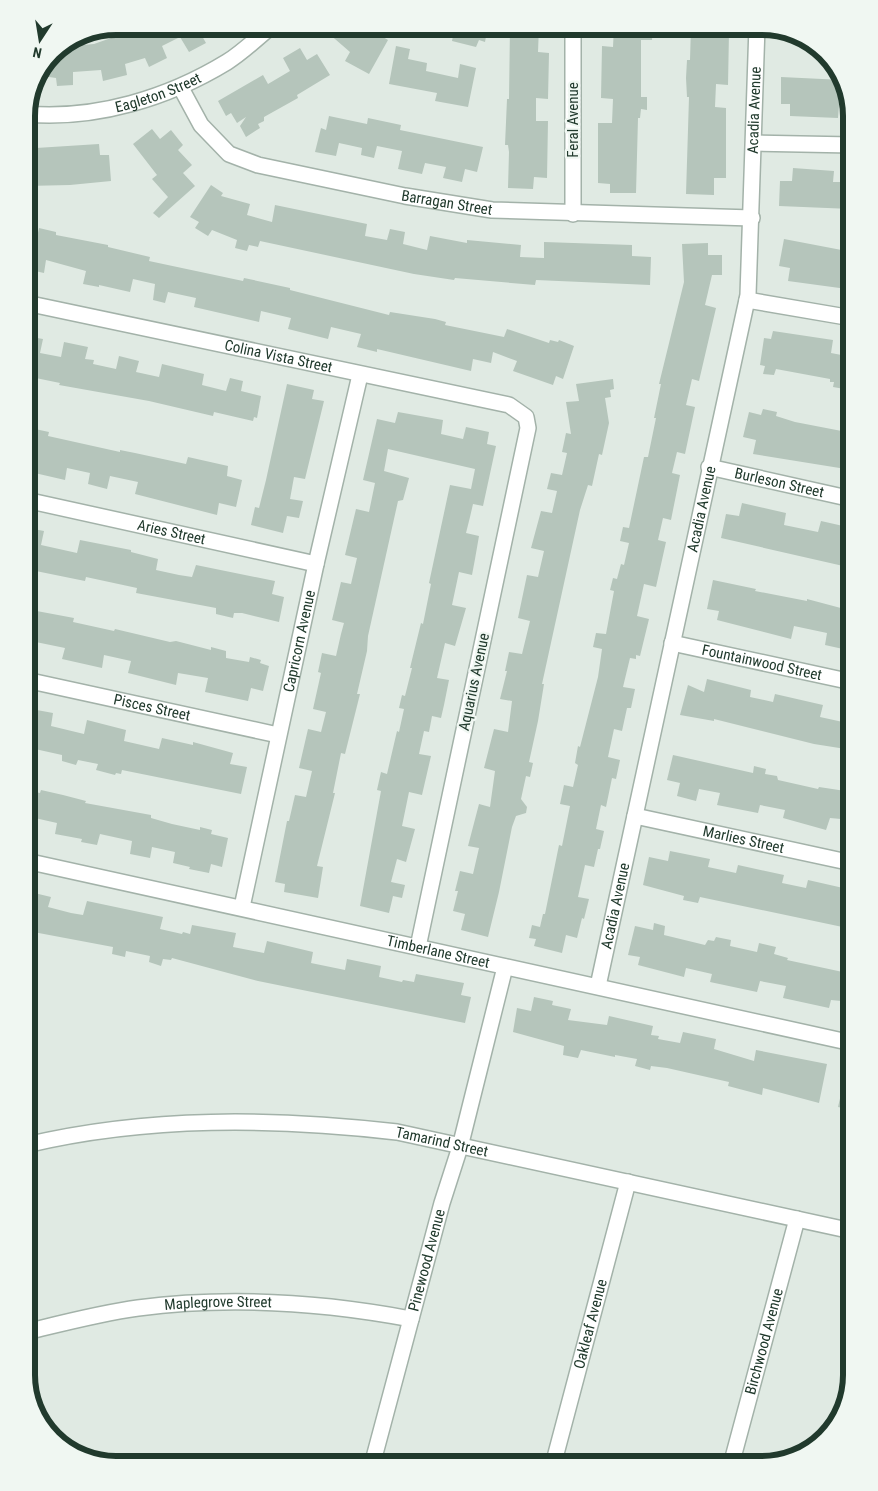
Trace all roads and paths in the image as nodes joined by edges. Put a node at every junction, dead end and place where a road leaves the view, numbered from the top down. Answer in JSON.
{"nodes":[{"id":1,"x":261,"y":35,"type":"edge"},
{"id":2,"x":573,"y":35,"type":"edge"},
{"id":3,"x":757,"y":35,"type":"edge"},
{"id":4,"x":180,"y":88,"type":"junction"},
{"id":5,"x":35,"y":114,"type":"edge"},
{"id":6,"x":754,"y":142,"type":"junction"},
{"id":7,"x":843,"y":145,"type":"edge"},
{"id":8,"x":572,"y":214,"type":"junction"},
{"id":9,"x":752,"y":218,"type":"junction"},
{"id":10,"x":747,"y":300,"type":"junction"},
{"id":11,"x":35,"y":305,"type":"edge"},
{"id":12,"x":843,"y":316,"type":"edge"},
{"id":13,"x":360,"y":375,"type":"junction"},
{"id":14,"x":526,"y":417,"type":"joint"},
{"id":15,"x":709,"y":467,"type":"junction"},
{"id":16,"x":843,"y":497,"type":"edge"},
{"id":17,"x":35,"y":502,"type":"edge"},
{"id":18,"x":316,"y":564,"type":"junction"},
{"id":19,"x":672,"y":643,"type":"junction"},
{"id":20,"x":843,"y":680,"type":"edge"},
{"id":21,"x":35,"y":682,"type":"edge"},
{"id":22,"x":278,"y":735,"type":"junction"},
{"id":23,"x":635,"y":816,"type":"junction"},
{"id":24,"x":843,"y":861,"type":"edge"},
{"id":25,"x":35,"y":864,"type":"edge"},
{"id":26,"x":242,"y":907,"type":"junction"},
{"id":27,"x":418,"y":947,"type":"junction"},
{"id":28,"x":504,"y":967,"type":"junction"},
{"id":29,"x":598,"y":986,"type":"junction"},
{"id":30,"x":843,"y":1041,"type":"edge"},
{"id":31,"x":35,"y":1143,"type":"edge"},
{"id":32,"x":460,"y":1147,"type":"junction"},
{"id":33,"x":628,"y":1182,"type":"junction"},
{"id":34,"x":797,"y":1219,"type":"junction"},
{"id":35,"x":843,"y":1229,"type":"edge"},
{"id":36,"x":411,"y":1319,"type":"junction"},
{"id":37,"x":35,"y":1330,"type":"edge"},
{"id":38,"x":374,"y":1456,"type":"edge"},
{"id":39,"x":555,"y":1456,"type":"edge"},
{"id":40,"x":733,"y":1456,"type":"edge"}],
"edges":[{"from":1,"to":4,"type":"street","name":"Eagleton Street"},
{"from":2,"to":8,"type":"street","name":"Feral Avenue"},
{"from":3,"to":6,"type":"street","name":"Acadia Avenue"},
{"from":4,"to":5,"type":"street","name":"Eagleton Street"},
{"from":4,"to":8,"type":"street","name":"Barragan Street"},
{"from":6,"to":7,"type":"street"},
{"from":6,"to":9,"type":"street","name":"Acadia Avenue"},
{"from":8,"to":9,"type":"street","name":"Barragan Street"},
{"from":9,"to":10,"type":"street","name":"Acadia Avenue"},
{"from":10,"to":12,"type":"street"},
{"from":10,"to":15,"type":"street","name":"Acadia Avenue"},
{"from":11,"to":13,"type":"street","name":"Colina Vista Street"},
{"from":13,"to":14,"type":"street","name":"Colina Vista Street"},
{"from":13,"to":18,"type":"street","name":"Capricorn Avenue"},
{"from":14,"to":27,"type":"street","name":"Aquarius Avenue"},
{"from":15,"to":16,"type":"street","name":"Burleson Street"},
{"from":15,"to":19,"type":"street","name":"Acadia Avenue"},
{"from":17,"to":18,"type":"street","name":"Aries Street"},
{"from":18,"to":22,"type":"street","name":"Capricorn Avenue"},
{"from":19,"to":20,"type":"street","name":"Fountainwood Street"},
{"from":19,"to":23,"type":"street","name":"Acadia Avenue"},
{"from":21,"to":22,"type":"street","name":"Pisces Street"},
{"from":22,"to":26,"type":"street","name":"Capricorn Avenue"},
{"from":23,"to":24,"type":"street","name":"Marlies Street"},
{"from":23,"to":29,"type":"street","name":"Acadia Avenue"},
{"from":25,"to":26,"type":"street","name":"Timberlane Street"},
{"from":26,"to":27,"type":"street","name":"Timberlane Street"},
{"from":27,"to":28,"type":"street","name":"Timberlane Street"},
{"from":28,"to":29,"type":"street","name":"Timberlane Street"},
{"from":28,"to":32,"type":"street","name":"Pinewood Avenue"},
{"from":29,"to":30,"type":"street","name":"Timberlane Street"},
{"from":31,"to":32,"type":"street","name":"Tamarind Street"},
{"from":32,"to":33,"type":"street","name":"Tamarind Street"},
{"from":32,"to":36,"type":"street","name":"Pinewood Avenue"},
{"from":33,"to":34,"type":"street","name":"Tamarind Street"},
{"from":33,"to":39,"type":"street","name":"Oakleaf Avenue"},
{"from":34,"to":35,"type":"street","name":"Tamarind Street"},
{"from":34,"to":40,"type":"street","name":"Birchwood Avenue"},
{"from":36,"to":37,"type":"street","name":"Maplegrove Street"},
{"from":36,"to":38,"type":"street","name":"Pinewood Avenue"}]}
